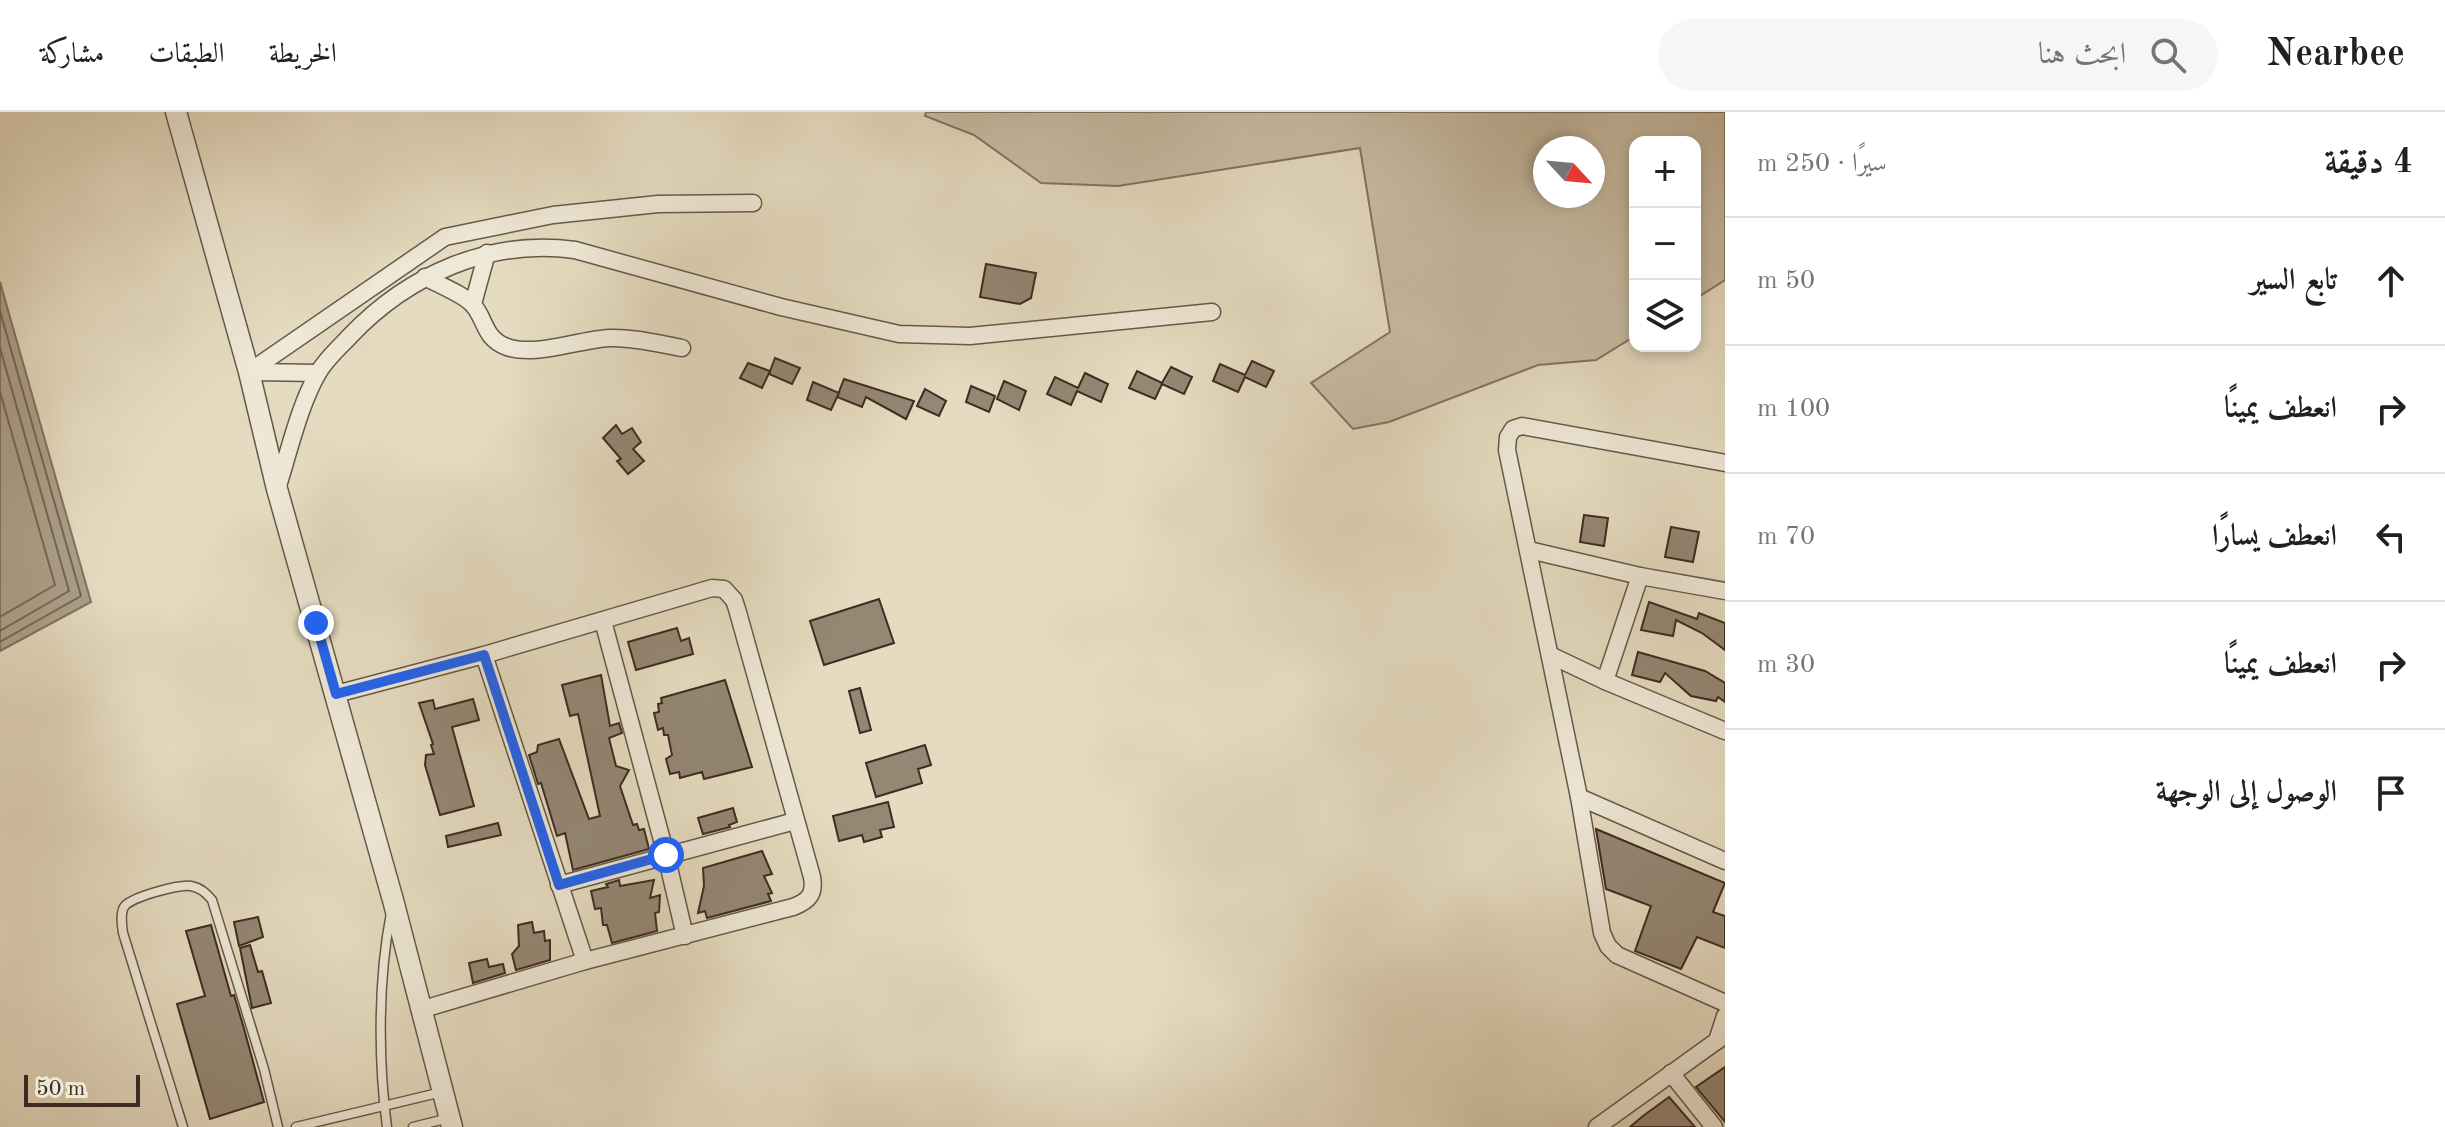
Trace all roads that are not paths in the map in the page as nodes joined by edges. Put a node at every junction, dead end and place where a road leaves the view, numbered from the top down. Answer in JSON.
{"nodes":[{"id":1,"x":176,"y":112,"type":"edge"},
{"id":2,"x":753,"y":203,"type":"dead end"},
{"id":3,"x":487,"y":253,"type":"junction"},
{"id":4,"x":425,"y":277,"type":"junction"},
{"id":5,"x":473,"y":304,"type":"junction"},
{"id":6,"x":1212,"y":312,"type":"dead end"},
{"id":7,"x":682,"y":348,"type":"dead end"},
{"id":8,"x":249,"y":372,"type":"junction"},
{"id":9,"x":318,"y":373,"type":"junction"},
{"id":10,"x":1725,"y":463,"type":"edge"},
{"id":11,"x":277,"y":489,"type":"junction"},
{"id":12,"x":1529,"y":550,"type":"junction"},
{"id":13,"x":1640,"y":576,"type":"junction"},
{"id":14,"x":1725,"y":591,"type":"edge"},
{"id":15,"x":603,"y":621,"type":"junction"},
{"id":16,"x":484,"y":655,"type":"junction"},
{"id":17,"x":1550,"y":655,"type":"junction"},
{"id":18,"x":1605,"y":681,"type":"junction"},
{"id":19,"x":336,"y":694,"type":"junction"},
{"id":20,"x":1725,"y":731,"type":"edge"},
{"id":21,"x":1579,"y":797,"type":"junction"},
{"id":22,"x":795,"y":821,"type":"junction"},
{"id":23,"x":666,"y":855,"type":"junction"},
{"id":24,"x":1725,"y":861,"type":"edge"},
{"id":25,"x":559,"y":885,"type":"junction"},
{"id":26,"x":393,"y":900,"type":"junction"},
{"id":27,"x":685,"y":936,"type":"junction"},
{"id":28,"x":585,"y":961,"type":"junction"},
{"id":29,"x":1725,"y":1003,"type":"edge"},
{"id":30,"x":420,"y":1010,"type":"junction"},
{"id":31,"x":1725,"y":1016,"type":"edge"},
{"id":32,"x":1721,"y":1038,"type":"edge"},
{"id":33,"x":1671,"y":1073,"type":"junction"},
{"id":34,"x":442,"y":1092,"type":"junction"},
{"id":35,"x":384,"y":1105,"type":"junction"},
{"id":36,"x":450,"y":1123,"type":"edge"},
{"id":37,"x":1606,"y":1125,"type":"edge"},
{"id":38,"x":183,"y":1127,"type":"edge"},
{"id":39,"x":278,"y":1127,"type":"edge"},
{"id":40,"x":296,"y":1127,"type":"edge"},
{"id":41,"x":387,"y":1127,"type":"edge"},
{"id":42,"x":413,"y":1127,"type":"edge"},
{"id":43,"x":1714,"y":1127,"type":"edge"}],
"edges":[{"from":1,"to":8,"type":"street"},
{"from":2,"to":8,"type":"street"},
{"from":3,"to":4,"type":"street"},
{"from":3,"to":5,"type":"street"},
{"from":3,"to":6,"type":"street"},
{"from":4,"to":5,"type":"street"},
{"from":4,"to":9,"type":"street"},
{"from":5,"to":7,"type":"street"},
{"from":8,"to":9,"type":"street"},
{"from":8,"to":11,"type":"street"},
{"from":9,"to":11,"type":"street"},
{"from":10,"to":12,"type":"street"},
{"from":11,"to":19,"type":"street"},
{"from":12,"to":13,"type":"street"},
{"from":12,"to":17,"type":"street"},
{"from":13,"to":14,"type":"street"},
{"from":13,"to":18,"type":"street"},
{"from":15,"to":16,"type":"street"},
{"from":15,"to":22,"type":"street"},
{"from":15,"to":23,"type":"street"},
{"from":16,"to":19,"type":"street"},
{"from":16,"to":25,"type":"street"},
{"from":17,"to":18,"type":"street"},
{"from":17,"to":21,"type":"street"},
{"from":18,"to":20,"type":"street"},
{"from":19,"to":26,"type":"street"},
{"from":21,"to":24,"type":"street"},
{"from":21,"to":29,"type":"street"},
{"from":22,"to":23,"type":"street"},
{"from":22,"to":27,"type":"street"},
{"from":23,"to":25,"type":"street"},
{"from":23,"to":27,"type":"street"},
{"from":25,"to":28,"type":"street"},
{"from":26,"to":30,"type":"street"},
{"from":26,"to":35,"type":"lane"},
{"from":27,"to":28,"type":"street"},
{"from":28,"to":30,"type":"street"},
{"from":30,"to":34,"type":"street"},
{"from":31,"to":32,"type":"street"},
{"from":32,"to":33,"type":"street"},
{"from":33,"to":37,"type":"street"},
{"from":33,"to":43,"type":"street"},
{"from":34,"to":35,"type":"lane"},
{"from":34,"to":36,"type":"street"},
{"from":35,"to":40,"type":"lane"},
{"from":35,"to":41,"type":"lane"},
{"from":36,"to":42,"type":"lane"},
{"from":38,"to":39,"type":"lane"}]}
